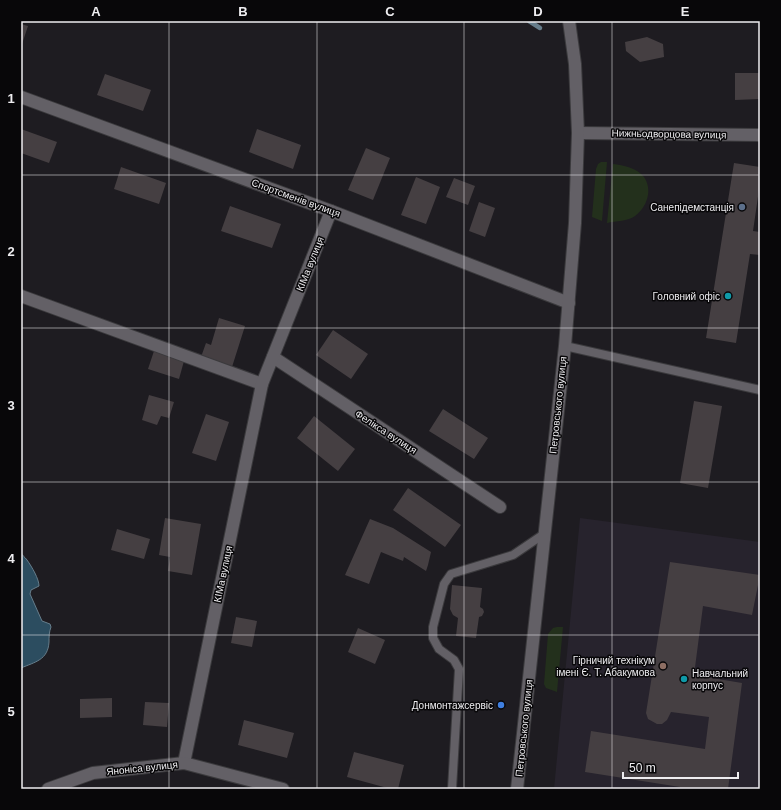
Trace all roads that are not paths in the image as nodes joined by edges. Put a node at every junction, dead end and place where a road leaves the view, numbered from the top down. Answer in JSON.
{"nodes":[{"id":1,"x":569,"y":21,"type":"edge"},
{"id":2,"x":21,"y":97,"type":"edge"},
{"id":3,"x":578,"y":133,"type":"junction"},
{"id":4,"x":760,"y":135,"type":"edge"},
{"id":5,"x":331,"y":211,"type":"junction"},
{"id":6,"x":21,"y":296,"type":"edge"},
{"id":7,"x":569,"y":303,"type":"junction"},
{"id":8,"x":565,"y":346,"type":"junction"},
{"id":9,"x":273,"y":357,"type":"junction"},
{"id":10,"x":262,"y":384,"type":"junction"},
{"id":11,"x":760,"y":390,"type":"edge"},
{"id":12,"x":500,"y":507,"type":"dead end"},
{"id":13,"x":544,"y":534,"type":"junction"},
{"id":14,"x":184,"y":764,"type":"junction"},
{"id":15,"x":48,"y":789,"type":"edge"},
{"id":16,"x":283,"y":789,"type":"edge"},
{"id":17,"x":452,"y":789,"type":"edge"},
{"id":18,"x":517,"y":789,"type":"edge"}],
"edges":[{"from":1,"to":3,"type":"street","name":"Петровського вулиця"},
{"from":2,"to":5,"type":"street","name":"Спортсменів вулиця"},
{"from":3,"to":4,"type":"street","name":"Нижньодворцова вулиця"},
{"from":3,"to":7,"type":"street","name":"Петровського вулиця"},
{"from":5,"to":7,"type":"street","name":"Спортсменів вулиця"},
{"from":5,"to":9,"type":"street","name":"КІМа вулиця"},
{"from":6,"to":10,"type":"street"},
{"from":7,"to":8,"type":"street","name":"Петровського вулиця"},
{"from":8,"to":11,"type":"lane"},
{"from":8,"to":13,"type":"street","name":"Петровського вулиця"},
{"from":9,"to":10,"type":"street","name":"КІМа вулиця"},
{"from":9,"to":12,"type":"street","name":"Фелікса вулиця"},
{"from":10,"to":14,"type":"street","name":"КІМа вулиця"},
{"from":13,"to":17,"type":"lane"},
{"from":13,"to":18,"type":"street","name":"Петровського вулиця"},
{"from":14,"to":15,"type":"street","name":"Яноніса вулиця"},
{"from":14,"to":16,"type":"street","name":"Яноніса вулиця"}]}
